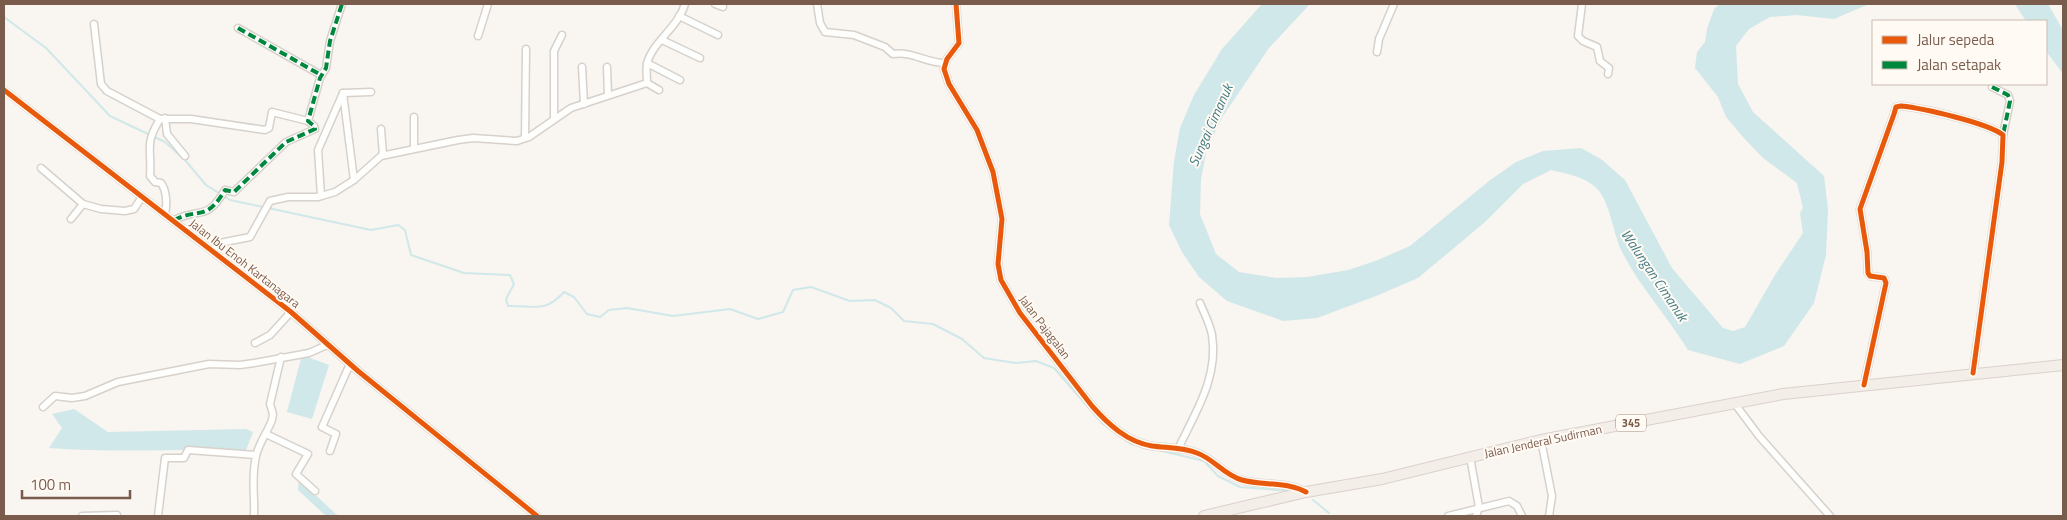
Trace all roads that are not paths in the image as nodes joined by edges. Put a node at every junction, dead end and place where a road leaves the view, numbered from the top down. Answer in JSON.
{"nodes":[{"id":1,"x":342,"y":4,"type":"edge"},
{"id":2,"x":488,"y":4,"type":"edge"},
{"id":3,"x":685,"y":4,"type":"edge"},
{"id":4,"x":715,"y":4,"type":"edge"},
{"id":5,"x":817,"y":4,"type":"edge"},
{"id":6,"x":956,"y":4,"type":"edge"},
{"id":7,"x":1394,"y":4,"type":"edge"},
{"id":8,"x":1582,"y":4,"type":"edge"},
{"id":9,"x":723,"y":7,"type":"dead end"},
{"id":10,"x":679,"y":16,"type":"junction"},
{"id":11,"x":94,"y":24,"type":"dead end"},
{"id":12,"x":238,"y":28,"type":"dead end"},
{"id":13,"x":718,"y":34,"type":"dead end"},
{"id":14,"x":562,"y":35,"type":"dead end"},
{"id":15,"x":478,"y":36,"type":"dead end"},
{"id":16,"x":662,"y":40,"type":"junction"},
{"id":17,"x":526,"y":49,"type":"dead end"},
{"id":18,"x":1377,"y":52,"type":"dead end"},
{"id":19,"x":700,"y":58,"type":"dead end"},
{"id":20,"x":647,"y":63,"type":"junction"},
{"id":21,"x":945,"y":63,"type":"junction"},
{"id":22,"x":582,"y":67,"type":"dead end"},
{"id":23,"x":607,"y":67,"type":"dead end"},
{"id":24,"x":1608,"y":74,"type":"dead end"},
{"id":25,"x":321,"y":75,"type":"junction"},
{"id":26,"x":680,"y":80,"type":"dead end"},
{"id":27,"x":647,"y":84,"type":"junction"},
{"id":28,"x":1992,"y":87,"type":"dead end"},
{"id":29,"x":4,"y":90,"type":"edge"},
{"id":30,"x":660,"y":90,"type":"dead end"},
{"id":31,"x":371,"y":92,"type":"dead end"},
{"id":32,"x":344,"y":94,"type":"junction"},
{"id":33,"x":608,"y":96,"type":"junction"},
{"id":34,"x":584,"y":104,"type":"junction"},
{"id":35,"x":414,"y":117,"type":"dead end"},
{"id":36,"x":163,"y":118,"type":"junction"},
{"id":37,"x":554,"y":119,"type":"junction"},
{"id":38,"x":308,"y":121,"type":"junction"},
{"id":39,"x":380,"y":129,"type":"dead end"},
{"id":40,"x":2004,"y":135,"type":"junction"},
{"id":41,"x":525,"y":138,"type":"junction"},
{"id":42,"x":414,"y":148,"type":"junction"},
{"id":43,"x":384,"y":155,"type":"junction"},
{"id":44,"x":185,"y":156,"type":"dead end"},
{"id":45,"x":41,"y":168,"type":"dead end"},
{"id":46,"x":354,"y":180,"type":"junction"},
{"id":47,"x":321,"y":196,"type":"junction"},
{"id":48,"x":142,"y":197,"type":"junction"},
{"id":49,"x":83,"y":204,"type":"junction"},
{"id":50,"x":165,"y":214,"type":"junction"},
{"id":51,"x":72,"y":219,"type":"dead end"},
{"id":52,"x":174,"y":220,"type":"junction"},
{"id":53,"x":212,"y":250,"type":"junction"},
{"id":54,"x":1200,"y":302,"type":"dead end"},
{"id":55,"x":291,"y":312,"type":"junction"},
{"id":56,"x":255,"y":343,"type":"dead end"},
{"id":57,"x":327,"y":345,"type":"junction"},
{"id":58,"x":281,"y":357,"type":"junction"},
{"id":59,"x":350,"y":364,"type":"junction"},
{"id":60,"x":2063,"y":364,"type":"edge"},
{"id":61,"x":1973,"y":373,"type":"junction"},
{"id":62,"x":1864,"y":385,"type":"junction"},
{"id":63,"x":1735,"y":404,"type":"junction"},
{"id":64,"x":43,"y":406,"type":"dead end"},
{"id":65,"x":266,"y":434,"type":"junction"},
{"id":66,"x":1541,"y":440,"type":"junction"},
{"id":67,"x":1178,"y":449,"type":"junction"},
{"id":68,"x":330,"y":451,"type":"dead end"},
{"id":69,"x":256,"y":455,"type":"junction"},
{"id":70,"x":1470,"y":457,"type":"junction"},
{"id":71,"x":314,"y":491,"type":"dead end"},
{"id":72,"x":1306,"y":492,"type":"junction"},
{"id":73,"x":1479,"y":507,"type":"junction"},
{"id":74,"x":117,"y":515,"type":"edge"},
{"id":75,"x":82,"y":516,"type":"edge"},
{"id":76,"x":102,"y":516,"type":"edge"},
{"id":77,"x":158,"y":516,"type":"edge"},
{"id":78,"x":254,"y":516,"type":"edge"},
{"id":79,"x":537,"y":516,"type":"edge"},
{"id":80,"x":1204,"y":516,"type":"edge"},
{"id":81,"x":1448,"y":516,"type":"edge"},
{"id":82,"x":1476,"y":516,"type":"edge"},
{"id":83,"x":1522,"y":516,"type":"edge"},
{"id":84,"x":1549,"y":516,"type":"edge"},
{"id":85,"x":1830,"y":516,"type":"edge"}],
"edges":[{"from":1,"to":25,"type":"street"},
{"from":2,"to":15,"type":"street"},
{"from":3,"to":10,"type":"street"},
{"from":4,"to":9,"type":"street"},
{"from":5,"to":21,"type":"street"},
{"from":6,"to":21,"type":"street"},
{"from":7,"to":18,"type":"street"},
{"from":8,"to":24,"type":"street"},
{"from":10,"to":13,"type":"street"},
{"from":10,"to":16,"type":"street"},
{"from":11,"to":36,"type":"street"},
{"from":12,"to":25,"type":"street"},
{"from":14,"to":37,"type":"street"},
{"from":16,"to":19,"type":"street"},
{"from":16,"to":20,"type":"street"},
{"from":17,"to":41,"type":"street"},
{"from":20,"to":26,"type":"street"},
{"from":20,"to":27,"type":"street"},
{"from":21,"to":67,"type":"street","name":"Jalan Pajagalan"},
{"from":22,"to":34,"type":"street"},
{"from":23,"to":33,"type":"street"},
{"from":25,"to":38,"type":"street"},
{"from":27,"to":30,"type":"street"},
{"from":27,"to":33,"type":"street"},
{"from":28,"to":40,"type":"street"},
{"from":29,"to":48,"type":"street","name":"Jalan Ibu Enoh Kartanagara"},
{"from":31,"to":32,"type":"street"},
{"from":32,"to":46,"type":"street"},
{"from":32,"to":47,"type":"street"},
{"from":33,"to":34,"type":"street"},
{"from":34,"to":37,"type":"street"},
{"from":35,"to":42,"type":"street"},
{"from":36,"to":38,"type":"street"},
{"from":36,"to":44,"type":"street"},
{"from":36,"to":50,"type":"street"},
{"from":37,"to":41,"type":"street"},
{"from":38,"to":52,"type":"street"},
{"from":39,"to":43,"type":"street"},
{"from":40,"to":61,"type":"street"},
{"from":40,"to":62,"type":"street"},
{"from":41,"to":42,"type":"street"},
{"from":42,"to":43,"type":"street"},
{"from":43,"to":46,"type":"street"},
{"from":45,"to":49,"type":"street"},
{"from":46,"to":47,"type":"street"},
{"from":47,"to":53,"type":"street"},
{"from":48,"to":49,"type":"street"},
{"from":48,"to":50,"type":"street","name":"Jalan Ibu Enoh Kartanagara"},
{"from":49,"to":51,"type":"street"},
{"from":50,"to":52,"type":"street","name":"Jalan Ibu Enoh Kartanagara"},
{"from":52,"to":53,"type":"street","name":"Jalan Ibu Enoh Kartanagara"},
{"from":53,"to":55,"type":"street","name":"Jalan Ibu Enoh Kartanagara"},
{"from":54,"to":67,"type":"street"},
{"from":55,"to":56,"type":"street"},
{"from":55,"to":57,"type":"street","name":"Jalan Ibu Enoh Kartanagara"},
{"from":57,"to":58,"type":"street"},
{"from":57,"to":59,"type":"street","name":"Jalan Ibu Enoh Kartanagara"},
{"from":58,"to":64,"type":"street"},
{"from":58,"to":65,"type":"street"},
{"from":59,"to":68,"type":"street"},
{"from":59,"to":79,"type":"street","name":"Jalan Ibu Enoh Kartanagara"},
{"from":60,"to":61,"type":"main road","name":"Jalan Jenderal Sudirman","number":"345"},
{"from":61,"to":62,"type":"main road","name":"Jalan Jenderal Sudirman","number":"345"},
{"from":62,"to":63,"type":"main road","name":"Jalan Jenderal Sudirman","number":"345"},
{"from":63,"to":66,"type":"main road","name":"Jalan Jenderal Sudirman","number":"345"},
{"from":63,"to":85,"type":"street"},
{"from":65,"to":69,"type":"street"},
{"from":65,"to":71,"type":"street"},
{"from":66,"to":70,"type":"main road","name":"Jalan Jenderal Sudirman","number":"345"},
{"from":66,"to":84,"type":"street"},
{"from":67,"to":72,"type":"street","name":"Jalan Pajagalan"},
{"from":69,"to":77,"type":"street"},
{"from":69,"to":78,"type":"street"},
{"from":70,"to":72,"type":"main road","name":"Jalan Jenderal Sudirman","number":"345"},
{"from":70,"to":73,"type":"street"},
{"from":72,"to":80,"type":"main road","name":"Jalan Jenderal Sudirman","number":"345"},
{"from":73,"to":81,"type":"street"},
{"from":73,"to":82,"type":"street"},
{"from":73,"to":83,"type":"street"},
{"from":74,"to":76,"type":"street"},
{"from":75,"to":76,"type":"street"}]}
